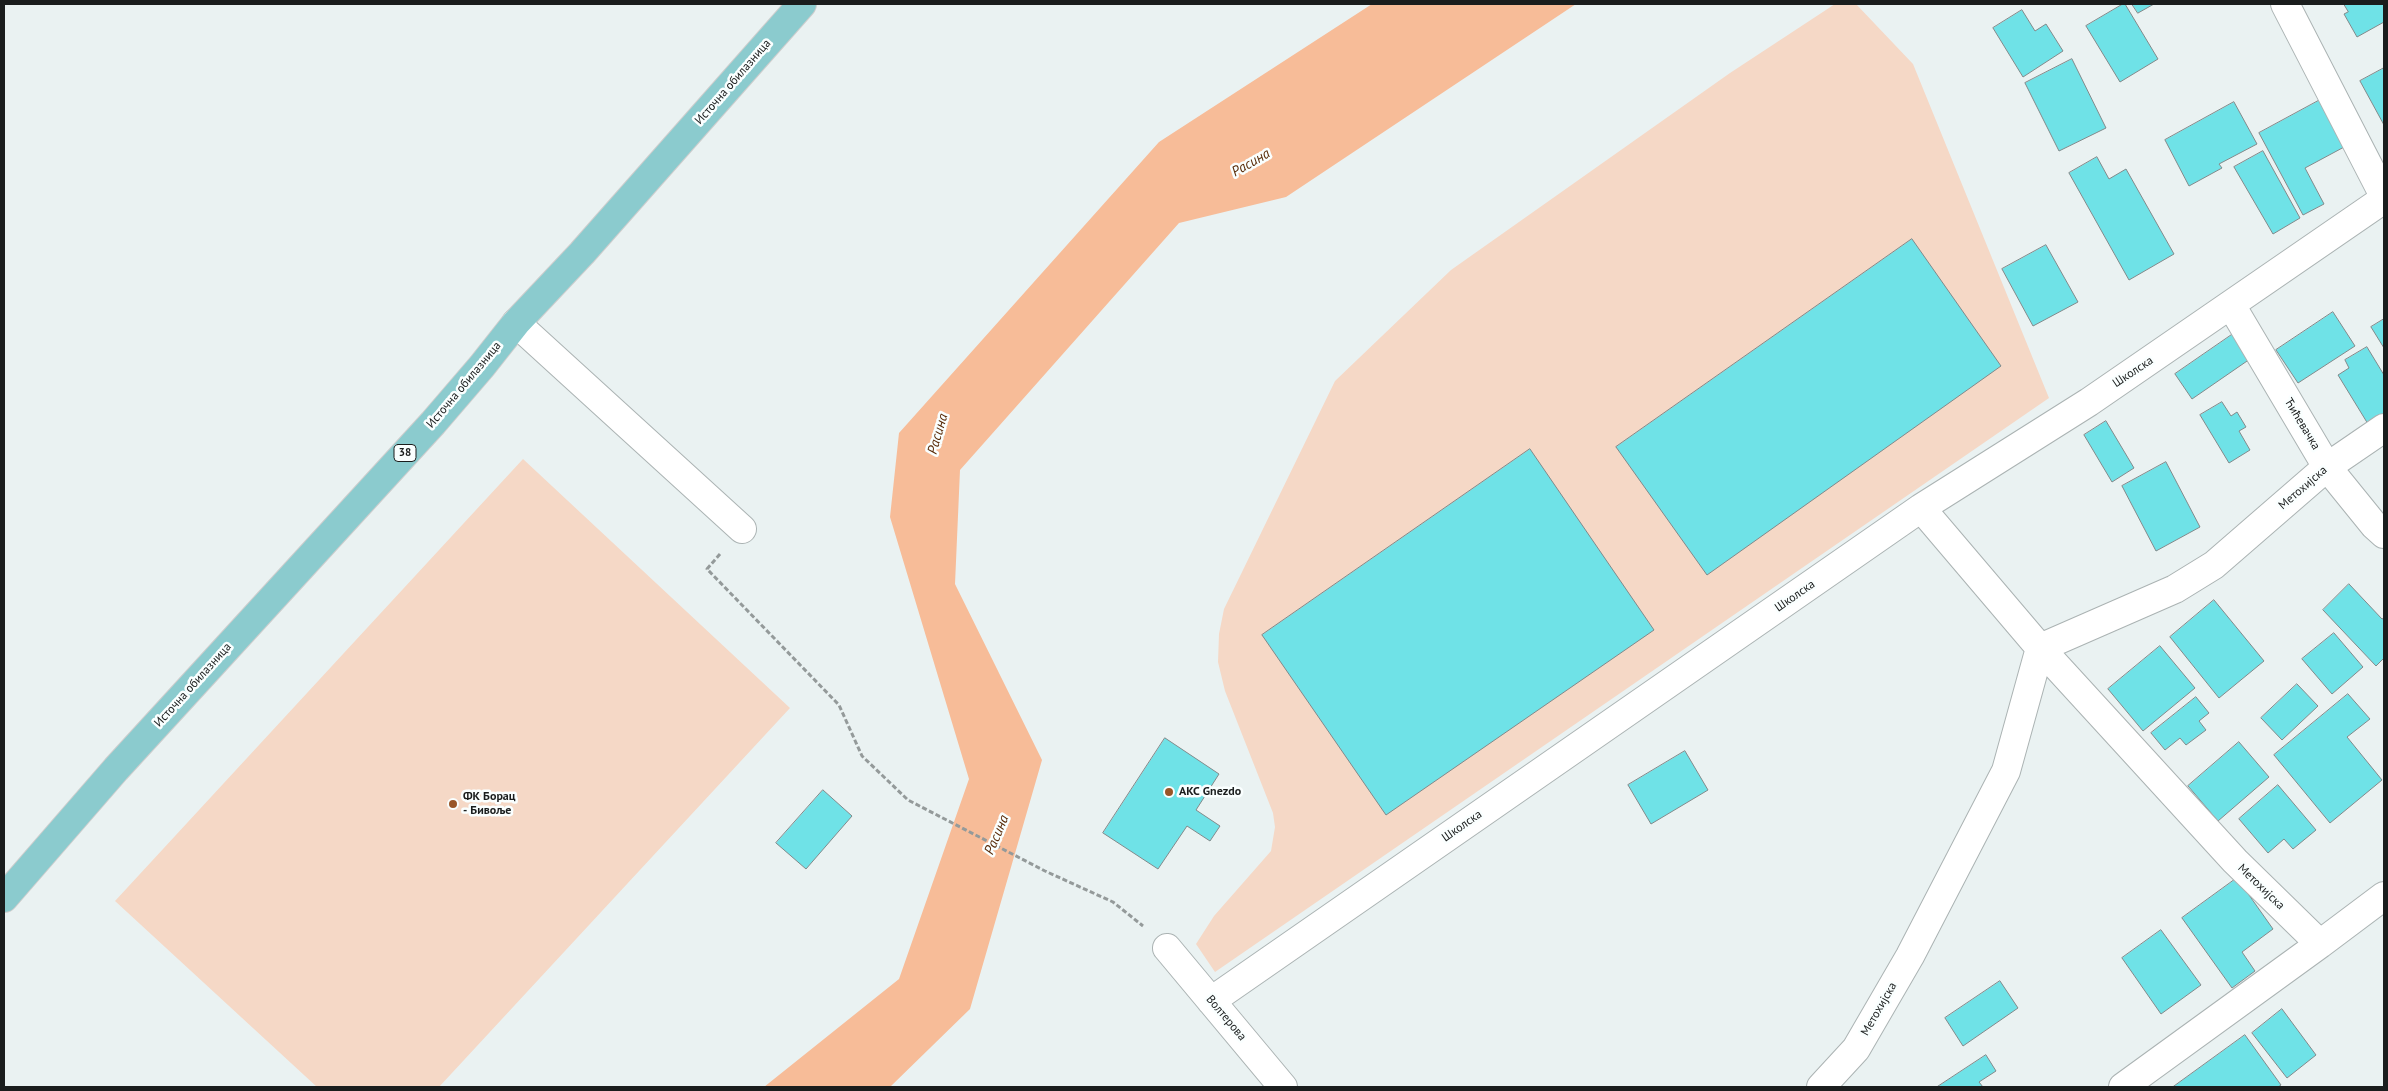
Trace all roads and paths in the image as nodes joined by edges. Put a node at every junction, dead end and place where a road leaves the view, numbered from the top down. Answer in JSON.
{"nodes":[{"id":1,"x":802,"y":4,"type":"edge"},
{"id":2,"x":2285,"y":4,"type":"edge"},
{"id":3,"x":2384,"y":198,"type":"edge"},
{"id":4,"x":2231,"y":305,"type":"junction"},
{"id":5,"x":516,"y":324,"type":"junction"},
{"id":6,"x":2384,"y":428,"type":"edge"},
{"id":7,"x":2328,"y":467,"type":"junction"},
{"id":8,"x":1921,"y":508,"type":"junction"},
{"id":9,"x":742,"y":529,"type":"joint"},
{"id":10,"x":2384,"y":534,"type":"edge"},
{"id":11,"x":2040,"y":648,"type":"junction"},
{"id":12,"x":2384,"y":896,"type":"edge"},
{"id":13,"x":4,"y":898,"type":"edge"},
{"id":14,"x":2320,"y":944,"type":"junction"},
{"id":15,"x":1167,"y":948,"type":"joint"},
{"id":16,"x":1211,"y":1000,"type":"junction"},
{"id":17,"x":1284,"y":1087,"type":"edge"},
{"id":18,"x":1821,"y":1087,"type":"edge"},
{"id":19,"x":2123,"y":1087,"type":"edge"}],
"edges":[{"from":1,"to":5,"type":"main road","name":"Источна обилазница","number":"38"},
{"from":2,"to":3,"type":"street"},
{"from":3,"to":4,"type":"street","name":"Школска"},
{"from":4,"to":7,"type":"street","name":"Ћићевачка"},
{"from":4,"to":8,"type":"street","name":"Школска"},
{"from":5,"to":9,"type":"street"},
{"from":5,"to":13,"type":"main road","name":"Источна обилазница","number":"38"},
{"from":6,"to":7,"type":"street","name":"Метохијска"},
{"from":7,"to":10,"type":"street","name":"Ћићевачка"},
{"from":7,"to":11,"type":"street","name":"Метохијска"},
{"from":8,"to":11,"type":"street"},
{"from":8,"to":16,"type":"street","name":"Школска"},
{"from":9,"to":15,"type":"path"},
{"from":11,"to":14,"type":"street","name":"Метохијска"},
{"from":11,"to":18,"type":"street","name":"Метохијска"},
{"from":12,"to":14,"type":"street"},
{"from":14,"to":19,"type":"street"},
{"from":15,"to":16,"type":"street","name":"Волтерова"},
{"from":16,"to":17,"type":"street","name":"Волтерова"}]}
